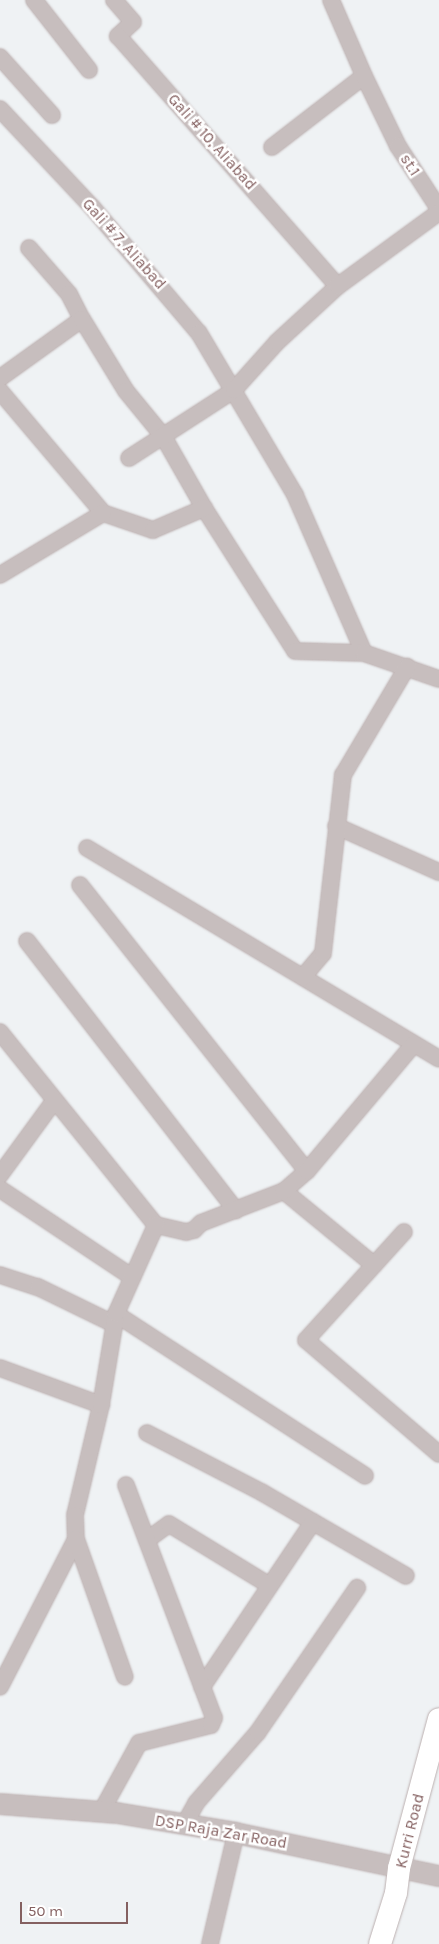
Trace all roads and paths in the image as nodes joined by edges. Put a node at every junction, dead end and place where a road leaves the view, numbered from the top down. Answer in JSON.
{"nodes":[{"id":1,"x":34,"y":0,"type":"edge"},
{"id":2,"x":114,"y":0,"type":"edge"},
{"id":3,"x":331,"y":0,"type":"edge"},
{"id":4,"x":0,"y":57,"type":"edge"},
{"id":5,"x":89,"y":70,"type":"dead end"},
{"id":6,"x":364,"y":76,"type":"junction"},
{"id":7,"x":0,"y":110,"type":"edge"},
{"id":8,"x":52,"y":116,"type":"dead end"},
{"id":9,"x":272,"y":147,"type":"dead end"},
{"id":10,"x":439,"y":210,"type":"edge"},
{"id":11,"x":29,"y":248,"type":"dead end"},
{"id":12,"x":338,"y":286,"type":"junction"},
{"id":13,"x":82,"y":319,"type":"junction"},
{"id":14,"x":0,"y":378,"type":"edge"},
{"id":15,"x":234,"y":390,"type":"junction"},
{"id":16,"x":0,"y":391,"type":"edge"},
{"id":17,"x":163,"y":436,"type":"junction"},
{"id":18,"x":129,"y":458,"type":"dead end"},
{"id":19,"x":204,"y":508,"type":"junction"},
{"id":20,"x":103,"y":513,"type":"junction"},
{"id":21,"x":0,"y":575,"type":"edge"},
{"id":22,"x":364,"y":653,"type":"junction"},
{"id":23,"x":407,"y":667,"type":"junction"},
{"id":24,"x":439,"y":679,"type":"edge"},
{"id":25,"x":336,"y":826,"type":"junction"},
{"id":26,"x":87,"y":848,"type":"dead end"},
{"id":27,"x":439,"y":872,"type":"edge"},
{"id":28,"x":80,"y":885,"type":"dead end"},
{"id":29,"x":27,"y":941,"type":"dead end"},
{"id":30,"x":303,"y":977,"type":"junction"},
{"id":31,"x":0,"y":1032,"type":"edge"},
{"id":32,"x":414,"y":1044,"type":"junction"},
{"id":33,"x":439,"y":1059,"type":"edge"},
{"id":34,"x":54,"y":1101,"type":"junction"},
{"id":35,"x":307,"y":1171,"type":"junction"},
{"id":36,"x":0,"y":1175,"type":"edge"},
{"id":37,"x":0,"y":1189,"type":"edge"},
{"id":38,"x":284,"y":1191,"type":"junction"},
{"id":39,"x":236,"y":1210,"type":"junction"},
{"id":40,"x":156,"y":1225,"type":"junction"},
{"id":41,"x":404,"y":1232,"type":"dead end"},
{"id":42,"x":374,"y":1265,"type":"junction"},
{"id":43,"x":0,"y":1275,"type":"edge"},
{"id":44,"x":132,"y":1277,"type":"junction"},
{"id":45,"x":115,"y":1319,"type":"junction"},
{"id":46,"x":0,"y":1368,"type":"edge"},
{"id":47,"x":101,"y":1405,"type":"junction"},
{"id":48,"x":146,"y":1433,"type":"dead end"},
{"id":49,"x":439,"y":1454,"type":"edge"},
{"id":50,"x":365,"y":1476,"type":"dead end"},
{"id":51,"x":126,"y":1484,"type":"dead end"},
{"id":52,"x":313,"y":1522,"type":"junction"},
{"id":53,"x":76,"y":1539,"type":"junction"},
{"id":54,"x":147,"y":1540,"type":"junction"},
{"id":55,"x":406,"y":1576,"type":"dead end"},
{"id":56,"x":269,"y":1586,"type":"junction"},
{"id":57,"x":356,"y":1588,"type":"dead end"},
{"id":58,"x":125,"y":1677,"type":"dead end"},
{"id":59,"x":0,"y":1687,"type":"edge"},
{"id":60,"x":202,"y":1687,"type":"junction"},
{"id":61,"x":439,"y":1718,"type":"edge"},
{"id":62,"x":0,"y":1804,"type":"edge"},
{"id":63,"x":101,"y":1812,"type":"junction"},
{"id":64,"x":184,"y":1825,"type":"junction"},
{"id":65,"x":236,"y":1833,"type":"junction"},
{"id":66,"x":399,"y":1868,"type":"junction"},
{"id":67,"x":439,"y":1876,"type":"edge"},
{"id":68,"x":210,"y":1944,"type":"edge"},
{"id":69,"x":380,"y":1944,"type":"edge"}],
"edges":[{"from":1,"to":5,"type":"street"},
{"from":2,"to":12,"type":"street","name":"Gali # 10, Aliabad"},
{"from":3,"to":6,"type":"street","name":"st.1"},
{"from":4,"to":8,"type":"street"},
{"from":6,"to":9,"type":"street"},
{"from":6,"to":10,"type":"street","name":"st.1"},
{"from":7,"to":15,"type":"street","name":"Gali # 7, Aliabad"},
{"from":10,"to":12,"type":"street"},
{"from":11,"to":13,"type":"street"},
{"from":12,"to":15,"type":"street"},
{"from":13,"to":14,"type":"street"},
{"from":13,"to":17,"type":"street"},
{"from":15,"to":17,"type":"street"},
{"from":15,"to":22,"type":"street","name":"Gali # 7, Aliabad"},
{"from":16,"to":20,"type":"street"},
{"from":17,"to":18,"type":"street"},
{"from":17,"to":19,"type":"street"},
{"from":19,"to":20,"type":"street"},
{"from":19,"to":22,"type":"street"},
{"from":20,"to":21,"type":"street"},
{"from":22,"to":23,"type":"street"},
{"from":23,"to":24,"type":"street"},
{"from":23,"to":25,"type":"street"},
{"from":25,"to":27,"type":"street"},
{"from":25,"to":30,"type":"street"},
{"from":26,"to":30,"type":"street"},
{"from":28,"to":35,"type":"street"},
{"from":29,"to":39,"type":"street"},
{"from":30,"to":32,"type":"street"},
{"from":31,"to":34,"type":"street"},
{"from":32,"to":33,"type":"street"},
{"from":32,"to":35,"type":"street"},
{"from":34,"to":36,"type":"street"},
{"from":34,"to":40,"type":"street"},
{"from":35,"to":38,"type":"street"},
{"from":37,"to":44,"type":"street"},
{"from":38,"to":39,"type":"street"},
{"from":38,"to":42,"type":"street"},
{"from":39,"to":40,"type":"street"},
{"from":40,"to":44,"type":"street"},
{"from":41,"to":42,"type":"street"},
{"from":42,"to":49,"type":"street"},
{"from":43,"to":45,"type":"street"},
{"from":44,"to":45,"type":"street"},
{"from":45,"to":47,"type":"street"},
{"from":45,"to":50,"type":"street"},
{"from":46,"to":47,"type":"street"},
{"from":47,"to":53,"type":"street"},
{"from":48,"to":52,"type":"street"},
{"from":51,"to":54,"type":"street"},
{"from":52,"to":55,"type":"street"},
{"from":52,"to":56,"type":"street"},
{"from":53,"to":58,"type":"street"},
{"from":53,"to":59,"type":"street"},
{"from":54,"to":56,"type":"street"},
{"from":54,"to":60,"type":"street"},
{"from":56,"to":60,"type":"street"},
{"from":57,"to":64,"type":"street"},
{"from":60,"to":63,"type":"street"},
{"from":61,"to":66,"type":"main road","name":"Kurri Road"},
{"from":62,"to":63,"type":"street","name":"DSP Raja Zar Road"},
{"from":63,"to":64,"type":"street","name":"DSP Raja Zar Road"},
{"from":64,"to":65,"type":"street","name":"DSP Raja Zar Road"},
{"from":65,"to":66,"type":"street","name":"DSP Raja Zar Road"},
{"from":65,"to":68,"type":"street"},
{"from":66,"to":67,"type":"street","name":"DSP Raja Zar Road"},
{"from":66,"to":69,"type":"main road","name":"Kurri Road"}]}
